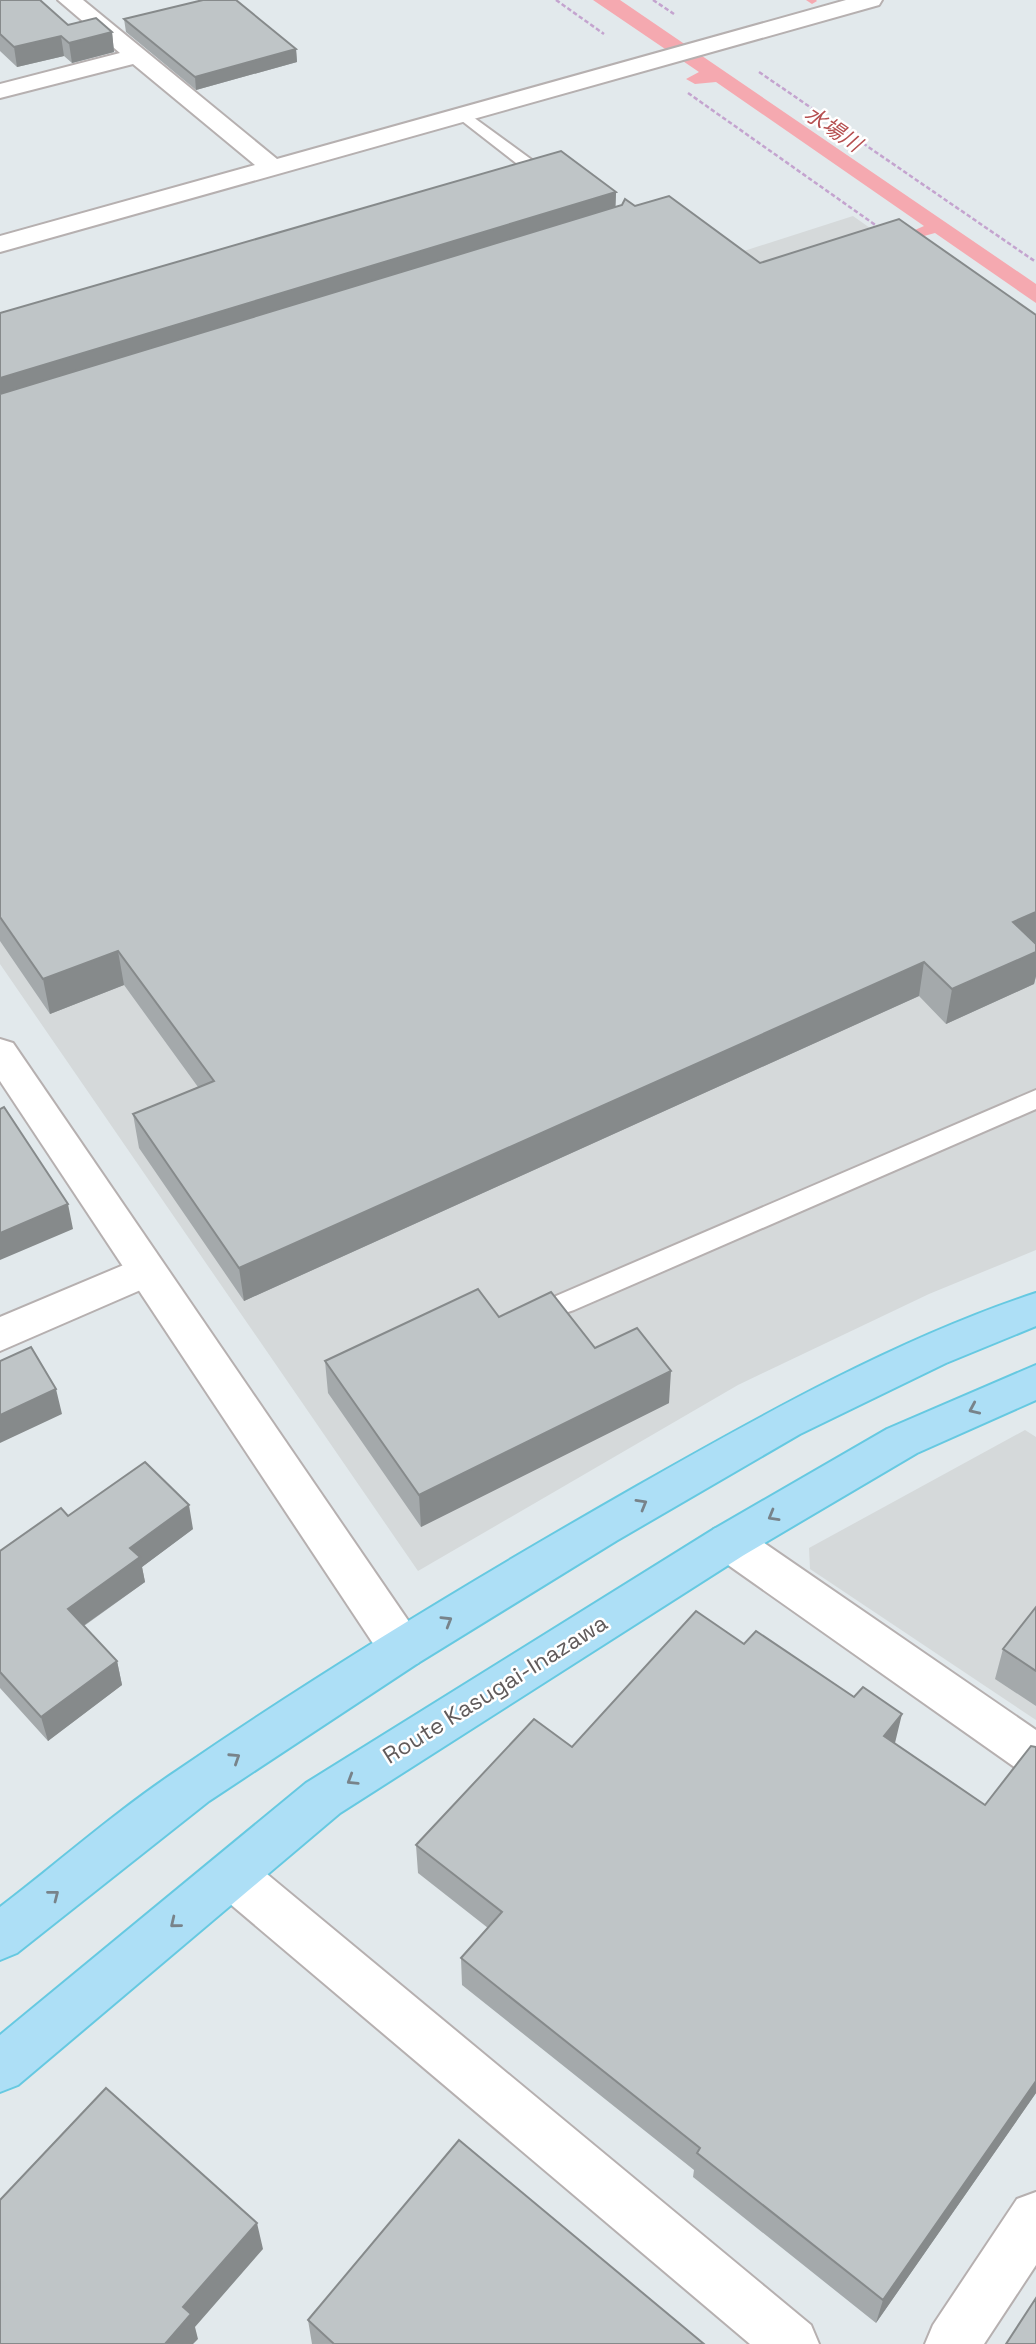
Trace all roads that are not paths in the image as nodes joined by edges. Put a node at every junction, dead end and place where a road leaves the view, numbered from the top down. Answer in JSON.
{"nodes":[{"id":1,"x":69,"y":0,"type":"edge"},
{"id":2,"x":871,"y":0,"type":"edge"},
{"id":3,"x":136,"y":55,"type":"junction"},
{"id":4,"x":0,"y":91,"type":"edge"},
{"id":5,"x":462,"y":114,"type":"junction"},
{"id":6,"x":271,"y":166,"type":"junction"},
{"id":7,"x":514,"y":182,"type":"edge"},
{"id":8,"x":0,"y":244,"type":"edge"},
{"id":9,"x":0,"y":1052,"type":"edge"},
{"id":10,"x":1036,"y":1099,"type":"edge"},
{"id":11,"x":145,"y":1270,"type":"junction"},
{"id":12,"x":565,"y":1303,"type":"dead end"},
{"id":13,"x":1036,"y":1309,"type":"edge"},
{"id":14,"x":0,"y":1335,"type":"edge"},
{"id":15,"x":1036,"y":1382,"type":"edge"},
{"id":16,"x":729,"y":1542,"type":"junction"},
{"id":17,"x":402,"y":1649,"type":"junction"},
{"id":18,"x":1036,"y":1756,"type":"edge"},
{"id":19,"x":233,"y":1876,"type":"junction"},
{"id":20,"x":0,"y":1937,"type":"edge"},
{"id":21,"x":0,"y":2067,"type":"edge"},
{"id":22,"x":1036,"y":2218,"type":"edge"},
{"id":23,"x":792,"y":2344,"type":"edge"},
{"id":24,"x":952,"y":2344,"type":"edge"}],
"edges":[{"from":1,"to":3,"type":"street"},
{"from":2,"to":5,"type":"street"},
{"from":3,"to":4,"type":"street"},
{"from":3,"to":6,"type":"street"},
{"from":5,"to":6,"type":"street"},
{"from":5,"to":7,"type":"lane"},
{"from":6,"to":8,"type":"street"},
{"from":9,"to":11,"type":"street"},
{"from":10,"to":12,"type":"lane"},
{"from":11,"to":14,"type":"street"},
{"from":11,"to":17,"type":"street"},
{"from":17,"to":13,"type":"main road","one_way":true},
{"from":15,"to":16,"type":"main road","name":"Route Kasugai-Inazawa","one_way":true},
{"from":16,"to":18,"type":"street"},
{"from":16,"to":19,"type":"main road","name":"Route Kasugai-Inazawa","one_way":true},
{"from":20,"to":17,"type":"main road","one_way":true},
{"from":19,"to":21,"type":"main road","name":"Route Kasugai-Inazawa","one_way":true},
{"from":19,"to":23,"type":"street"},
{"from":22,"to":24,"type":"street"}]}
